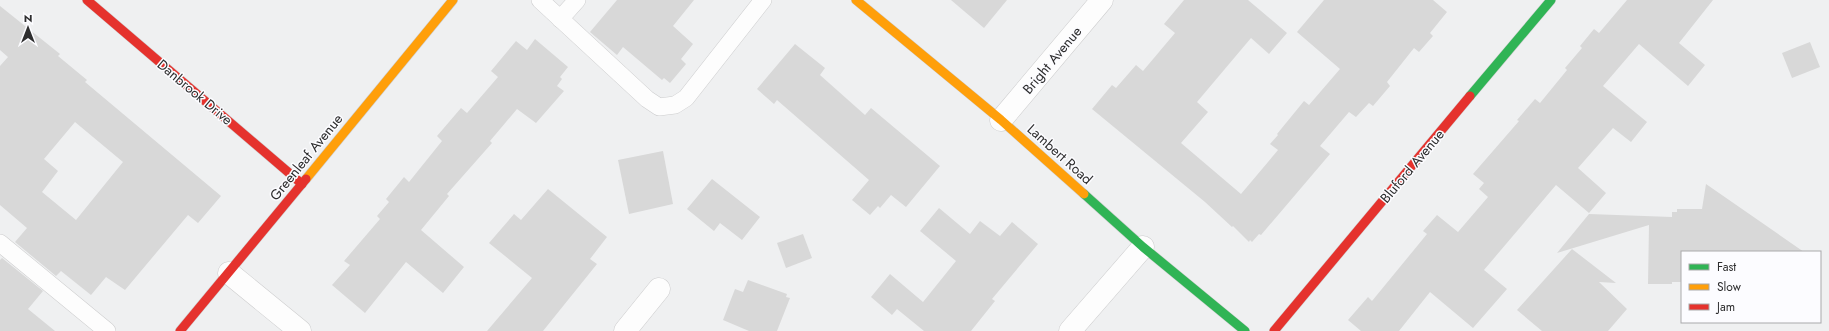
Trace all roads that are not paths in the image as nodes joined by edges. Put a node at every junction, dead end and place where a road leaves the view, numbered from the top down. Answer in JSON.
{"nodes":[{"id":1,"x":87,"y":0,"type":"edge"},
{"id":2,"x":453,"y":0,"type":"edge"},
{"id":3,"x":540,"y":0,"type":"edge"},
{"id":4,"x":576,"y":0,"type":"edge"},
{"id":5,"x":764,"y":0,"type":"edge"},
{"id":6,"x":856,"y":0,"type":"edge"},
{"id":7,"x":1102,"y":0,"type":"edge"},
{"id":8,"x":1551,"y":0,"type":"edge"},
{"id":9,"x":560,"y":19,"type":"junction"},
{"id":10,"x":1001,"y":120,"type":"junction"},
{"id":11,"x":302,"y":184,"type":"junction"},
{"id":12,"x":0,"y":243,"type":"edge"},
{"id":13,"x":1143,"y":247,"type":"junction"},
{"id":14,"x":229,"y":273,"type":"junction"},
{"id":15,"x":659,"y":289,"type":"dead end"},
{"id":16,"x":107,"y":331,"type":"edge"},
{"id":17,"x":180,"y":331,"type":"edge"},
{"id":18,"x":300,"y":331,"type":"edge"},
{"id":19,"x":625,"y":331,"type":"edge"},
{"id":20,"x":1070,"y":331,"type":"edge"},
{"id":21,"x":1245,"y":331,"type":"edge"},
{"id":22,"x":1274,"y":331,"type":"edge"}],
"edges":[{"from":1,"to":11,"type":"street","name":"Danbrook Drive"},
{"from":2,"to":11,"type":"street","name":"Greenleaf Avenue"},
{"from":3,"to":9,"type":"lane"},
{"from":4,"to":9,"type":"lane"},
{"from":5,"to":9,"type":"lane"},
{"from":6,"to":10,"type":"street","name":"Lambert Road"},
{"from":7,"to":10,"type":"street","name":"Bright Avenue"},
{"from":8,"to":22,"type":"street","name":"Bluford Avenue"},
{"from":10,"to":13,"type":"street","name":"Lambert Road"},
{"from":11,"to":14,"type":"street","name":"Greenleaf Avenue"},
{"from":12,"to":16,"type":"lane"},
{"from":13,"to":20,"type":"street"},
{"from":13,"to":21,"type":"street","name":"Lambert Road"},
{"from":14,"to":17,"type":"street","name":"Greenleaf Avenue"},
{"from":14,"to":18,"type":"street"},
{"from":15,"to":19,"type":"street"}]}
